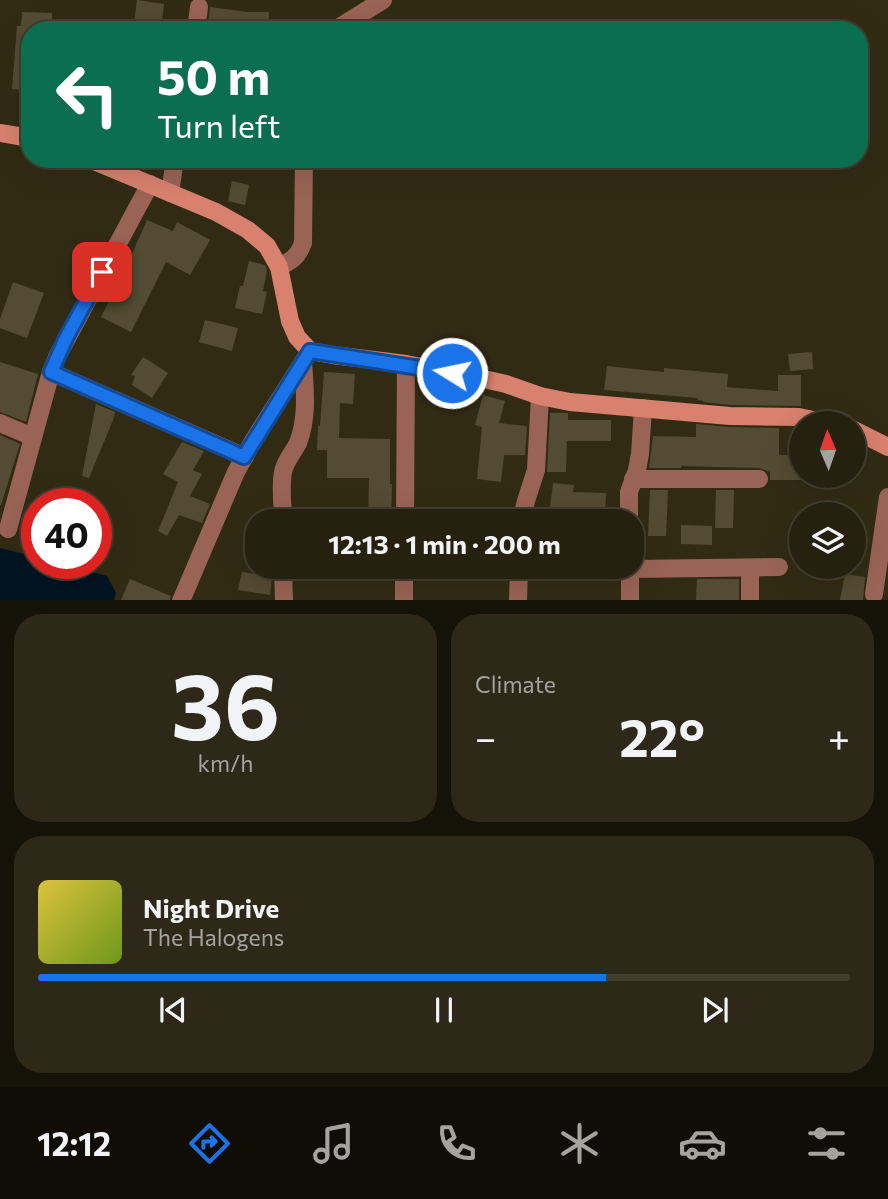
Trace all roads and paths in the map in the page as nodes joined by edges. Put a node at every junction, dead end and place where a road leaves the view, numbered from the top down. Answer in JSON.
{"nodes":[{"id":1,"x":383,"y":0,"type":"edge"},
{"id":2,"x":199,"y":7,"type":"dead end"},
{"id":3,"x":197,"y":21,"type":"edge"},
{"id":4,"x":349,"y":21,"type":"edge"},
{"id":5,"x":0,"y":133,"type":"edge"},
{"id":6,"x":21,"y":136,"type":"edge"},
{"id":7,"x":111,"y":168,"type":"edge"},
{"id":8,"x":174,"y":168,"type":"edge"},
{"id":9,"x":304,"y":168,"type":"edge"},
{"id":10,"x":150,"y":184,"type":"junction"},
{"id":11,"x":170,"y":193,"type":"junction"},
{"id":12,"x":279,"y":267,"type":"junction"},
{"id":13,"x":306,"y":356,"type":"junction"},
{"id":14,"x":406,"y":364,"type":"junction"},
{"id":15,"x":51,"y":372,"type":"junction"},
{"id":16,"x":540,"y":396,"type":"junction"},
{"id":17,"x":643,"y":408,"type":"junction"},
{"id":18,"x":789,"y":417,"type":"edge"},
{"id":19,"x":0,"y":423,"type":"edge"},
{"id":20,"x":866,"y":436,"type":"edge"},
{"id":21,"x":33,"y":437,"type":"junction"},
{"id":22,"x":888,"y":447,"type":"edge"},
{"id":23,"x":244,"y":457,"type":"junction"},
{"id":24,"x":633,"y":479,"type":"junction"},
{"id":25,"x":759,"y":479,"type":"dead end"},
{"id":26,"x":888,"y":497,"type":"edge"},
{"id":27,"x":283,"y":509,"type":"edge"},
{"id":28,"x":405,"y":509,"type":"edge"},
{"id":29,"x":524,"y":509,"type":"edge"},
{"id":30,"x":629,"y":509,"type":"edge"},
{"id":31,"x":8,"y":529,"type":"dead end"},
{"id":32,"x":779,"y":567,"type":"dead end"},
{"id":33,"x":644,"y":568,"type":"edge"},
{"id":34,"x":750,"y":568,"type":"junction"},
{"id":35,"x":284,"y":579,"type":"edge"},
{"id":36,"x":404,"y":579,"type":"edge"},
{"id":37,"x":519,"y":579,"type":"edge"},
{"id":38,"x":630,"y":579,"type":"edge"},
{"id":39,"x":874,"y":594,"type":"dead end"},
{"id":40,"x":181,"y":600,"type":"edge"},
{"id":41,"x":284,"y":600,"type":"edge"},
{"id":42,"x":404,"y":600,"type":"edge"},
{"id":43,"x":518,"y":600,"type":"edge"},
{"id":44,"x":630,"y":600,"type":"edge"},
{"id":45,"x":750,"y":600,"type":"edge"}],
"edges":[{"from":1,"to":4,"type":"street"},
{"from":2,"to":3,"type":"street"},
{"from":5,"to":6,"type":"street"},
{"from":7,"to":10,"type":"street"},
{"from":8,"to":11,"type":"street"},
{"from":9,"to":12,"type":"street"},
{"from":10,"to":11,"type":"street"},
{"from":10,"to":15,"type":"street"},
{"from":11,"to":12,"type":"street"},
{"from":12,"to":13,"type":"street"},
{"from":13,"to":14,"type":"street"},
{"from":13,"to":23,"type":"street"},
{"from":13,"to":27,"type":"street"},
{"from":14,"to":16,"type":"street"},
{"from":14,"to":28,"type":"street"},
{"from":15,"to":21,"type":"street"},
{"from":15,"to":23,"type":"street"},
{"from":16,"to":17,"type":"street"},
{"from":16,"to":29,"type":"street"},
{"from":17,"to":18,"type":"street"},
{"from":17,"to":24,"type":"street"},
{"from":19,"to":21,"type":"street"},
{"from":20,"to":22,"type":"street"},
{"from":21,"to":31,"type":"street"},
{"from":23,"to":40,"type":"street"},
{"from":24,"to":25,"type":"street"},
{"from":24,"to":30,"type":"street"},
{"from":26,"to":39,"type":"street"},
{"from":32,"to":34,"type":"street"},
{"from":33,"to":34,"type":"street"},
{"from":34,"to":45,"type":"street"},
{"from":35,"to":41,"type":"street"},
{"from":36,"to":42,"type":"street"},
{"from":37,"to":43,"type":"street"},
{"from":38,"to":44,"type":"street"}]}
